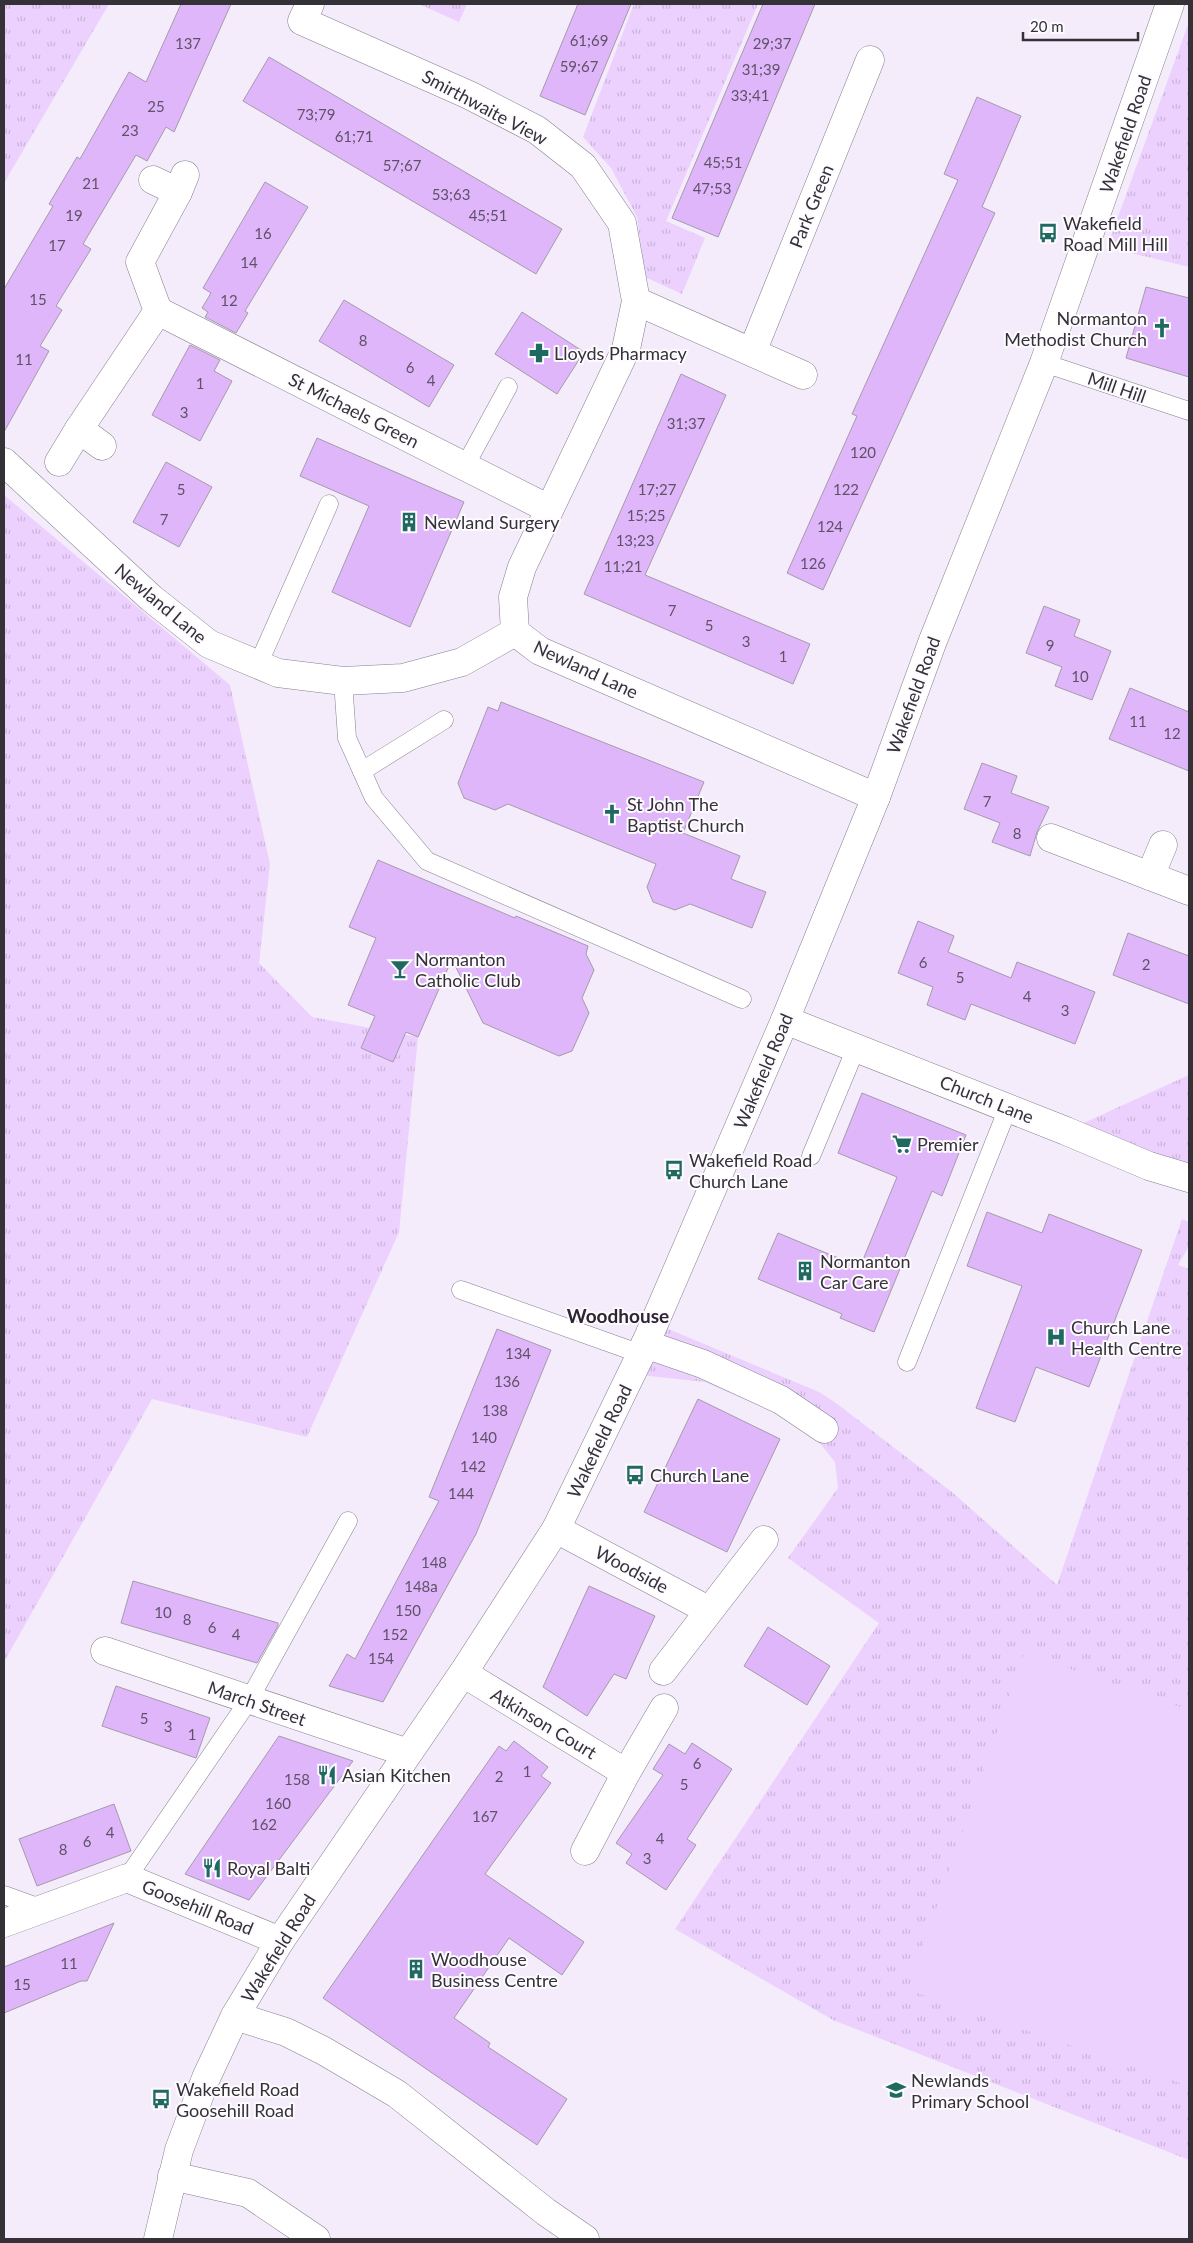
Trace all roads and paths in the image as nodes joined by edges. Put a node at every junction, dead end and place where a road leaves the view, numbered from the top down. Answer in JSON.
{"nodes":[{"id":1,"x":1170,"y":4,"type":"edge"},
{"id":2,"x":306,"y":12,"type":"edge"},
{"id":3,"x":870,"y":60,"type":"dead end"},
{"id":4,"x":152,"y":180,"type":"dead end"},
{"id":5,"x":636,"y":301,"type":"junction"},
{"id":6,"x":158,"y":311,"type":"junction"},
{"id":7,"x":752,"y":352,"type":"junction"},
{"id":8,"x":1044,"y":363,"type":"junction"},
{"id":9,"x":804,"y":375,"type":"dead end"},
{"id":10,"x":508,"y":387,"type":"dead end"},
{"id":11,"x":1189,"y":412,"type":"edge"},
{"id":12,"x":79,"y":428,"type":"junction"},
{"id":13,"x":102,"y":446,"type":"dead end"},
{"id":14,"x":4,"y":462,"type":"edge"},
{"id":15,"x":59,"y":462,"type":"dead end"},
{"id":16,"x":464,"y":466,"type":"junction"},
{"id":17,"x":329,"y":504,"type":"dead end"},
{"id":18,"x":549,"y":509,"type":"junction"},
{"id":19,"x":515,"y":632,"type":"junction"},
{"id":20,"x":258,"y":665,"type":"junction"},
{"id":21,"x":343,"y":681,"type":"junction"},
{"id":22,"x":444,"y":720,"type":"dead end"},
{"id":23,"x":362,"y":771,"type":"junction"},
{"id":24,"x":876,"y":797,"type":"junction"},
{"id":25,"x":1051,"y":838,"type":"dead end"},
{"id":26,"x":1163,"y":845,"type":"dead end"},
{"id":27,"x":1150,"y":876,"type":"junction"},
{"id":28,"x":1189,"y":891,"type":"edge"},
{"id":29,"x":742,"y":999,"type":"dead end"},
{"id":30,"x":785,"y":1020,"type":"junction"},
{"id":31,"x":856,"y":1048,"type":"junction"},
{"id":32,"x":1008,"y":1108,"type":"junction"},
{"id":33,"x":811,"y":1156,"type":"dead end"},
{"id":34,"x":1189,"y":1178,"type":"edge"},
{"id":35,"x":461,"y":1290,"type":"dead end"},
{"id":36,"x":643,"y":1349,"type":"junction"},
{"id":37,"x":907,"y":1362,"type":"dead end"},
{"id":38,"x":824,"y":1429,"type":"dead end"},
{"id":39,"x":348,"y":1521,"type":"dead end"},
{"id":40,"x":556,"y":1529,"type":"junction"},
{"id":41,"x":764,"y":1540,"type":"dead end"},
{"id":42,"x":708,"y":1610,"type":"junction"},
{"id":43,"x":106,"y":1651,"type":"dead end"},
{"id":44,"x":663,"y":1671,"type":"dead end"},
{"id":45,"x":463,"y":1674,"type":"junction"},
{"id":46,"x":249,"y":1700,"type":"junction"},
{"id":47,"x":664,"y":1708,"type":"dead end"},
{"id":48,"x":408,"y":1753,"type":"junction"},
{"id":49,"x":626,"y":1773,"type":"junction"},
{"id":50,"x":585,"y":1851,"type":"dead end"},
{"id":51,"x":127,"y":1878,"type":"junction"},
{"id":52,"x":4,"y":1895,"type":"edge"},
{"id":53,"x":40,"y":1908,"type":"junction"},
{"id":54,"x":4,"y":1923,"type":"edge"},
{"id":55,"x":280,"y":1940,"type":"junction"},
{"id":56,"x":235,"y":2016,"type":"junction"},
{"id":57,"x":172,"y":2176,"type":"junction"},
{"id":58,"x":158,"y":2239,"type":"edge"},
{"id":59,"x":316,"y":2239,"type":"edge"},
{"id":60,"x":585,"y":2239,"type":"edge"}],
"edges":[{"from":1,"to":8,"type":"street","name":"Wakefield Road"},
{"from":2,"to":5,"type":"street","name":"Smirthwaite View"},
{"from":3,"to":7,"type":"street","name":"Park Green"},
{"from":4,"to":6,"type":"street"},
{"from":5,"to":7,"type":"street"},
{"from":5,"to":18,"type":"street","name":"Smirthwaite View"},
{"from":6,"to":12,"type":"street"},
{"from":6,"to":16,"type":"street","name":"St Michaels Green"},
{"from":7,"to":9,"type":"street"},
{"from":8,"to":11,"type":"lane","name":"Mill Hill"},
{"from":8,"to":24,"type":"street","name":"Wakefield Road"},
{"from":10,"to":16,"type":"lane"},
{"from":12,"to":13,"type":"street"},
{"from":12,"to":15,"type":"street"},
{"from":14,"to":20,"type":"street","name":"Newland Lane"},
{"from":16,"to":18,"type":"street","name":"St Michaels Green"},
{"from":17,"to":20,"type":"lane"},
{"from":18,"to":19,"type":"street","name":"Smirthwaite View"},
{"from":19,"to":21,"type":"street","name":"Newland Lane"},
{"from":19,"to":24,"type":"street","name":"Newland Lane"},
{"from":20,"to":21,"type":"street","name":"Newland Lane"},
{"from":21,"to":23,"type":"lane"},
{"from":22,"to":23,"type":"lane"},
{"from":23,"to":29,"type":"lane"},
{"from":24,"to":30,"type":"street","name":"Wakefield Road"},
{"from":25,"to":27,"type":"street"},
{"from":26,"to":27,"type":"street"},
{"from":27,"to":28,"type":"street"},
{"from":30,"to":31,"type":"street","name":"Church Lane"},
{"from":30,"to":36,"type":"street","name":"Wakefield Road"},
{"from":31,"to":32,"type":"street","name":"Church Lane"},
{"from":31,"to":33,"type":"lane"},
{"from":32,"to":34,"type":"street","name":"Church Lane"},
{"from":32,"to":37,"type":"lane"},
{"from":35,"to":36,"type":"lane"},
{"from":36,"to":38,"type":"street"},
{"from":36,"to":40,"type":"street","name":"Wakefield Road"},
{"from":39,"to":46,"type":"lane"},
{"from":40,"to":42,"type":"street","name":"Woodside"},
{"from":40,"to":45,"type":"street","name":"Wakefield Road"},
{"from":41,"to":42,"type":"street"},
{"from":42,"to":44,"type":"street"},
{"from":43,"to":46,"type":"street","name":"March Street"},
{"from":45,"to":48,"type":"street","name":"Wakefield Road"},
{"from":45,"to":49,"type":"street","name":"Atkinson Court"},
{"from":46,"to":48,"type":"street","name":"March Street"},
{"from":46,"to":51,"type":"lane"},
{"from":47,"to":49,"type":"street"},
{"from":48,"to":55,"type":"street","name":"Wakefield Road"},
{"from":49,"to":50,"type":"street"},
{"from":51,"to":53,"type":"street","name":"Goosehill Road"},
{"from":51,"to":55,"type":"street","name":"Goosehill Road"},
{"from":52,"to":53,"type":"lane"},
{"from":53,"to":54,"type":"street","name":"Goosehill Road"},
{"from":55,"to":56,"type":"street","name":"Wakefield Road"},
{"from":56,"to":57,"type":"street","name":"Wakefield Road"},
{"from":56,"to":60,"type":"street"},
{"from":57,"to":58,"type":"street","name":"Wakefield Road"},
{"from":57,"to":59,"type":"street"}]}
